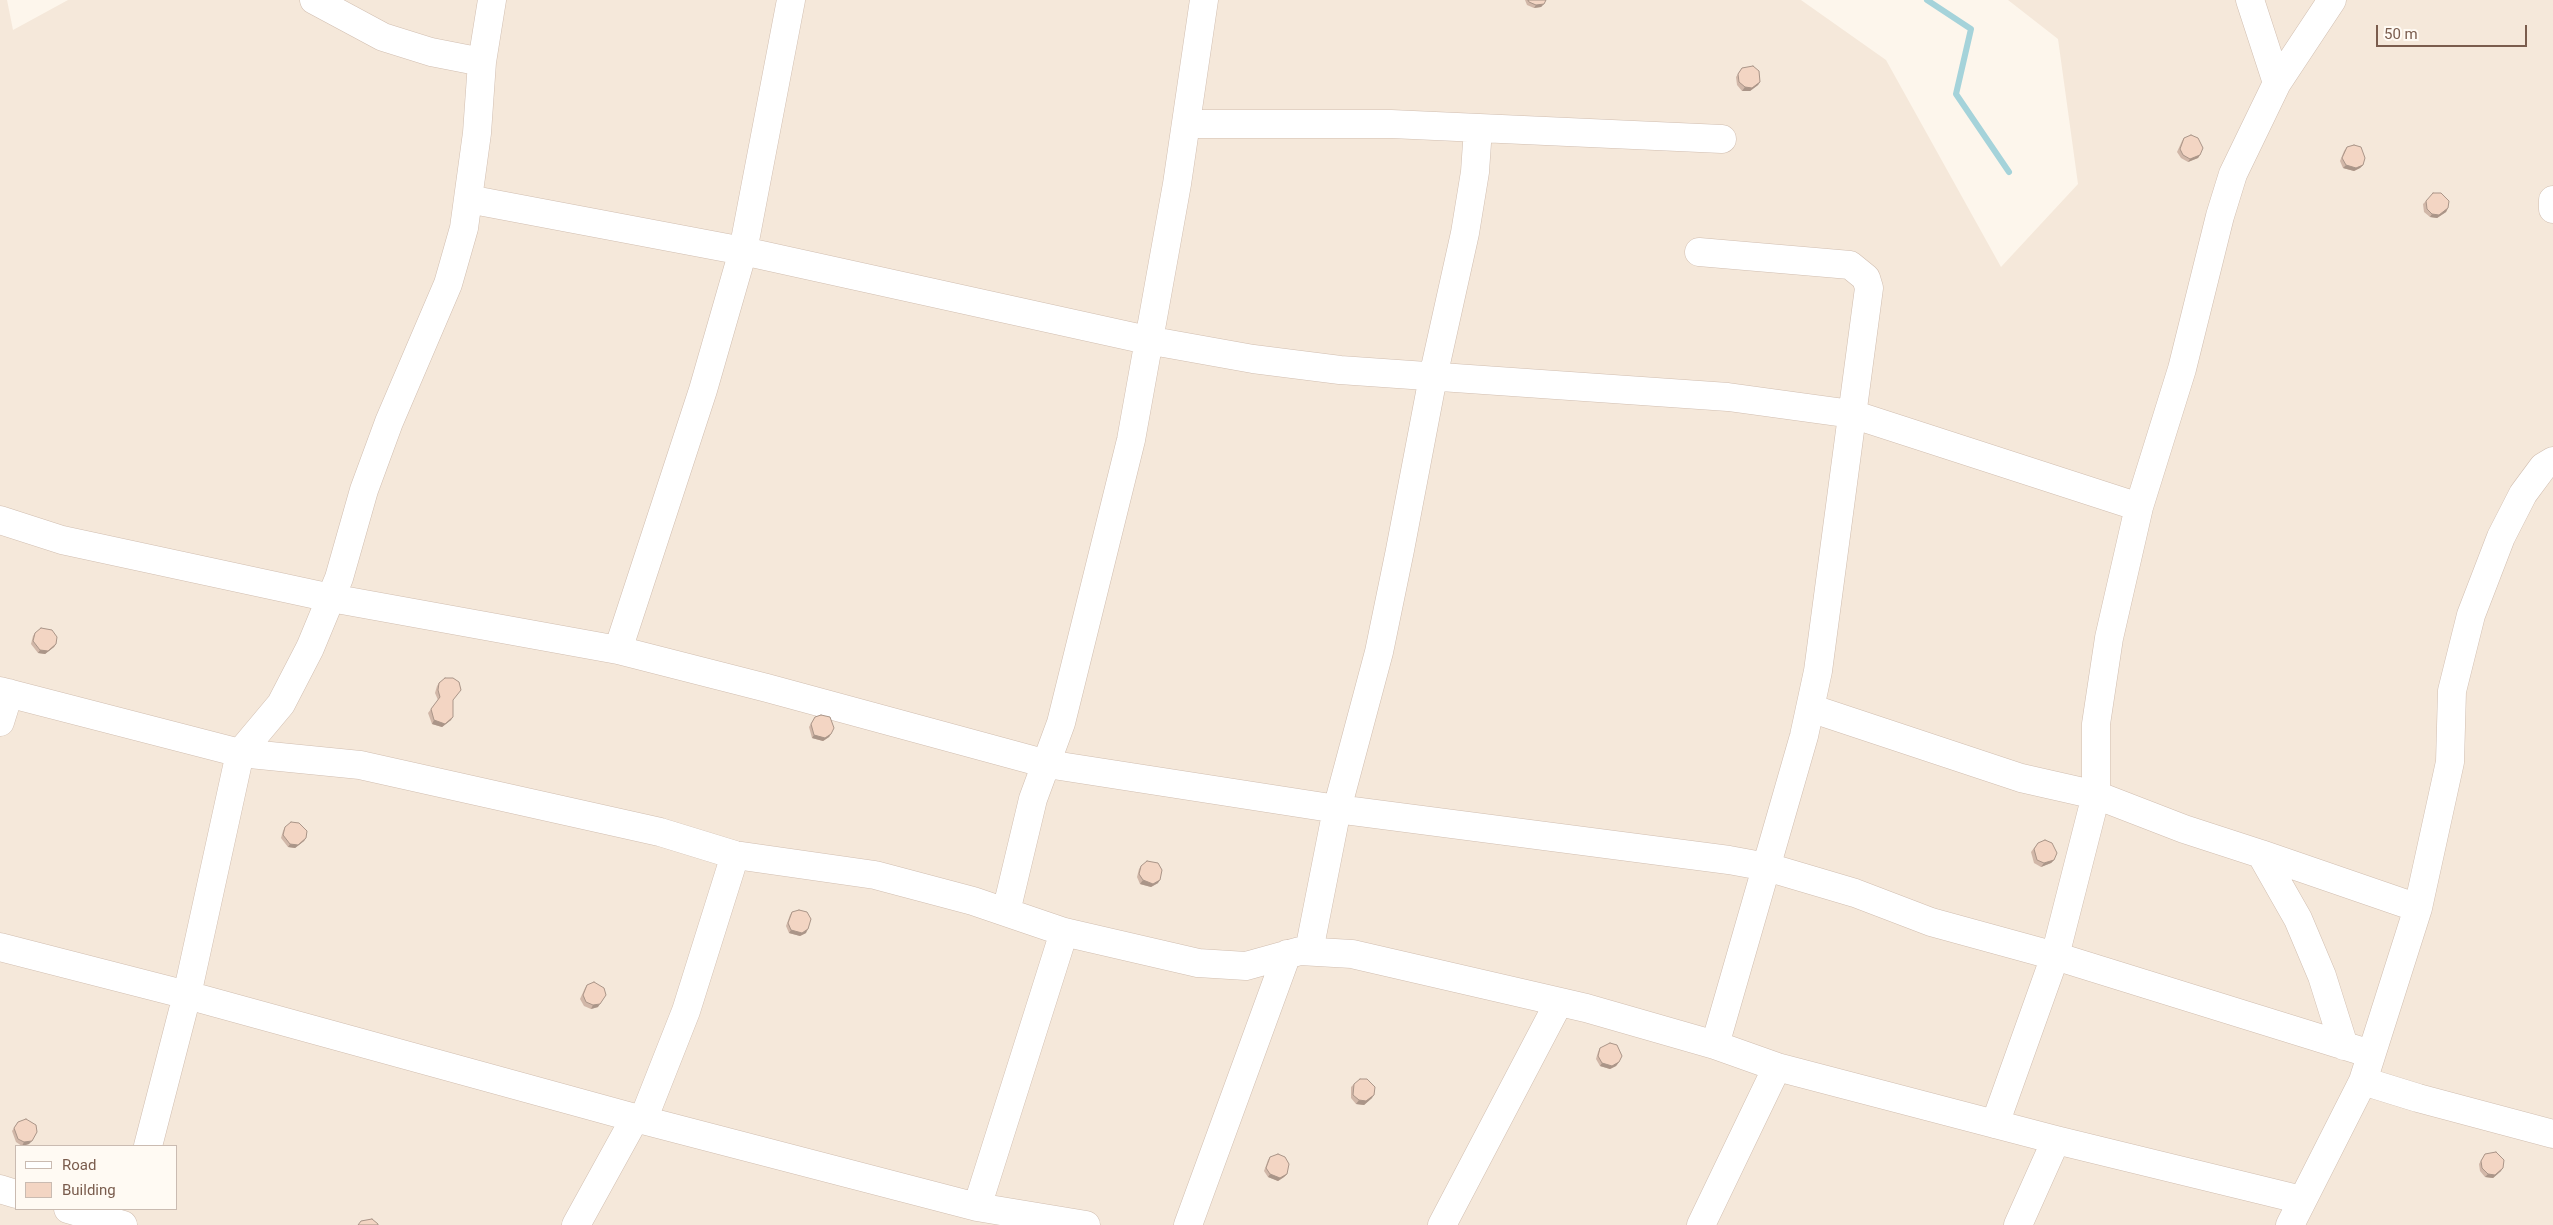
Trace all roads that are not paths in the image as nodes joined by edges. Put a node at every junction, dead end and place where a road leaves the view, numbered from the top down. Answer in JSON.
{"nodes":[{"id":1,"x":314,"y":0,"type":"edge"},
{"id":2,"x":492,"y":0,"type":"edge"},
{"id":3,"x":791,"y":0,"type":"edge"},
{"id":4,"x":1204,"y":0,"type":"edge"},
{"id":5,"x":2250,"y":0,"type":"edge"},
{"id":6,"x":2332,"y":0,"type":"edge"},
{"id":7,"x":482,"y":62,"type":"junction"},
{"id":8,"x":2277,"y":83,"type":"junction"},
{"id":9,"x":1186,"y":124,"type":"junction"},
{"id":10,"x":1478,"y":128,"type":"junction"},
{"id":11,"x":1722,"y":139,"type":"dead end"},
{"id":12,"x":468,"y":199,"type":"junction"},
{"id":13,"x":2553,"y":200,"type":"edge"},
{"id":14,"x":2553,"y":209,"type":"edge"},
{"id":15,"x":743,"y":251,"type":"junction"},
{"id":16,"x":1699,"y":252,"type":"dead end"},
{"id":17,"x":1148,"y":340,"type":"junction"},
{"id":18,"x":1433,"y":377,"type":"junction"},
{"id":19,"x":1852,"y":414,"type":"junction"},
{"id":20,"x":2553,"y":461,"type":"edge"},
{"id":21,"x":2139,"y":507,"type":"junction"},
{"id":22,"x":0,"y":520,"type":"edge"},
{"id":23,"x":330,"y":598,"type":"junction"},
{"id":24,"x":618,"y":650,"type":"junction"},
{"id":25,"x":4,"y":692,"type":"edge"},
{"id":26,"x":1810,"y":708,"type":"junction"},
{"id":27,"x":0,"y":722,"type":"edge"},
{"id":28,"x":240,"y":753,"type":"junction"},
{"id":29,"x":1047,"y":764,"type":"junction"},
{"id":30,"x":2096,"y":795,"type":"junction"},
{"id":31,"x":1337,"y":809,"type":"junction"},
{"id":32,"x":2261,"y":854,"type":"junction"},
{"id":33,"x":735,"y":855,"type":"junction"},
{"id":34,"x":1767,"y":867,"type":"junction"},
{"id":35,"x":2418,"y":908,"type":"junction"},
{"id":36,"x":1006,"y":912,"type":"junction"},
{"id":37,"x":1064,"y":932,"type":"junction"},
{"id":38,"x":0,"y":947,"type":"edge"},
{"id":39,"x":1298,"y":952,"type":"junction"},
{"id":40,"x":2055,"y":956,"type":"junction"},
{"id":41,"x":187,"y":995,"type":"junction"},
{"id":42,"x":1559,"y":1002,"type":"junction"},
{"id":43,"x":1715,"y":1045,"type":"junction"},
{"id":44,"x":2344,"y":1046,"type":"junction"},
{"id":45,"x":2371,"y":1054,"type":"junction"},
{"id":46,"x":1777,"y":1067,"type":"junction"},
{"id":47,"x":2363,"y":1081,"type":"junction"},
{"id":48,"x":639,"y":1119,"type":"junction"},
{"id":49,"x":1995,"y":1124,"type":"junction"},
{"id":50,"x":2553,"y":1134,"type":"edge"},
{"id":51,"x":2056,"y":1140,"type":"junction"},
{"id":52,"x":148,"y":1145,"type":"edge"},
{"id":53,"x":0,"y":1189,"type":"edge"},
{"id":54,"x":15,"y":1194,"type":"edge"},
{"id":55,"x":2302,"y":1200,"type":"junction"},
{"id":56,"x":977,"y":1207,"type":"junction"},
{"id":57,"x":71,"y":1210,"type":"edge"},
{"id":58,"x":128,"y":1210,"type":"edge"},
{"id":59,"x":1057,"y":1222,"type":"edge"},
{"id":60,"x":123,"y":1225,"type":"edge"},
{"id":61,"x":576,"y":1225,"type":"edge"},
{"id":62,"x":1086,"y":1225,"type":"edge"},
{"id":63,"x":1188,"y":1225,"type":"edge"},
{"id":64,"x":1442,"y":1225,"type":"edge"},
{"id":65,"x":1701,"y":1225,"type":"edge"},
{"id":66,"x":2018,"y":1225,"type":"edge"},
{"id":67,"x":2290,"y":1225,"type":"edge"}],
"edges":[{"from":1,"to":7,"type":"street"},
{"from":2,"to":7,"type":"street"},
{"from":3,"to":15,"type":"street"},
{"from":4,"to":9,"type":"street"},
{"from":5,"to":8,"type":"street"},
{"from":6,"to":8,"type":"street"},
{"from":7,"to":12,"type":"street"},
{"from":8,"to":21,"type":"street"},
{"from":9,"to":10,"type":"street"},
{"from":9,"to":17,"type":"street"},
{"from":10,"to":11,"type":"street"},
{"from":10,"to":18,"type":"street"},
{"from":12,"to":15,"type":"street"},
{"from":12,"to":23,"type":"street"},
{"from":13,"to":14,"type":"street"},
{"from":15,"to":17,"type":"street"},
{"from":15,"to":24,"type":"street"},
{"from":16,"to":19,"type":"street"},
{"from":17,"to":18,"type":"street"},
{"from":17,"to":29,"type":"street"},
{"from":18,"to":19,"type":"street"},
{"from":18,"to":31,"type":"street"},
{"from":19,"to":21,"type":"street"},
{"from":19,"to":26,"type":"street"},
{"from":20,"to":35,"type":"street"},
{"from":21,"to":30,"type":"street"},
{"from":22,"to":23,"type":"street"},
{"from":23,"to":24,"type":"street"},
{"from":23,"to":28,"type":"street"},
{"from":24,"to":29,"type":"street"},
{"from":25,"to":27,"type":"street"},
{"from":25,"to":28,"type":"street"},
{"from":26,"to":30,"type":"street"},
{"from":26,"to":34,"type":"street"},
{"from":28,"to":33,"type":"street"},
{"from":28,"to":41,"type":"street"},
{"from":29,"to":31,"type":"street"},
{"from":29,"to":36,"type":"street"},
{"from":30,"to":32,"type":"street"},
{"from":30,"to":40,"type":"street"},
{"from":31,"to":34,"type":"street"},
{"from":31,"to":39,"type":"street"},
{"from":32,"to":35,"type":"street"},
{"from":32,"to":44,"type":"street"},
{"from":33,"to":36,"type":"street"},
{"from":33,"to":48,"type":"street"},
{"from":34,"to":40,"type":"street"},
{"from":34,"to":43,"type":"street"},
{"from":35,"to":45,"type":"street"},
{"from":36,"to":37,"type":"street"},
{"from":37,"to":39,"type":"street"},
{"from":37,"to":56,"type":"street"},
{"from":38,"to":41,"type":"street"},
{"from":39,"to":42,"type":"street"},
{"from":39,"to":63,"type":"street"},
{"from":40,"to":44,"type":"street"},
{"from":40,"to":49,"type":"street"},
{"from":41,"to":48,"type":"street"},
{"from":41,"to":52,"type":"street"},
{"from":42,"to":43,"type":"street"},
{"from":42,"to":64,"type":"street"},
{"from":43,"to":46,"type":"street"},
{"from":44,"to":45,"type":"street"},
{"from":45,"to":47,"type":"street"},
{"from":46,"to":49,"type":"street"},
{"from":46,"to":65,"type":"street"},
{"from":47,"to":50,"type":"street"},
{"from":47,"to":55,"type":"street"},
{"from":48,"to":56,"type":"street"},
{"from":48,"to":61,"type":"street"},
{"from":49,"to":51,"type":"street"},
{"from":51,"to":55,"type":"street"},
{"from":51,"to":66,"type":"street"},
{"from":53,"to":54,"type":"street"},
{"from":55,"to":67,"type":"street"},
{"from":56,"to":59,"type":"street"},
{"from":57,"to":60,"type":"street"},
{"from":58,"to":60,"type":"street"},
{"from":59,"to":62,"type":"street"}]}
